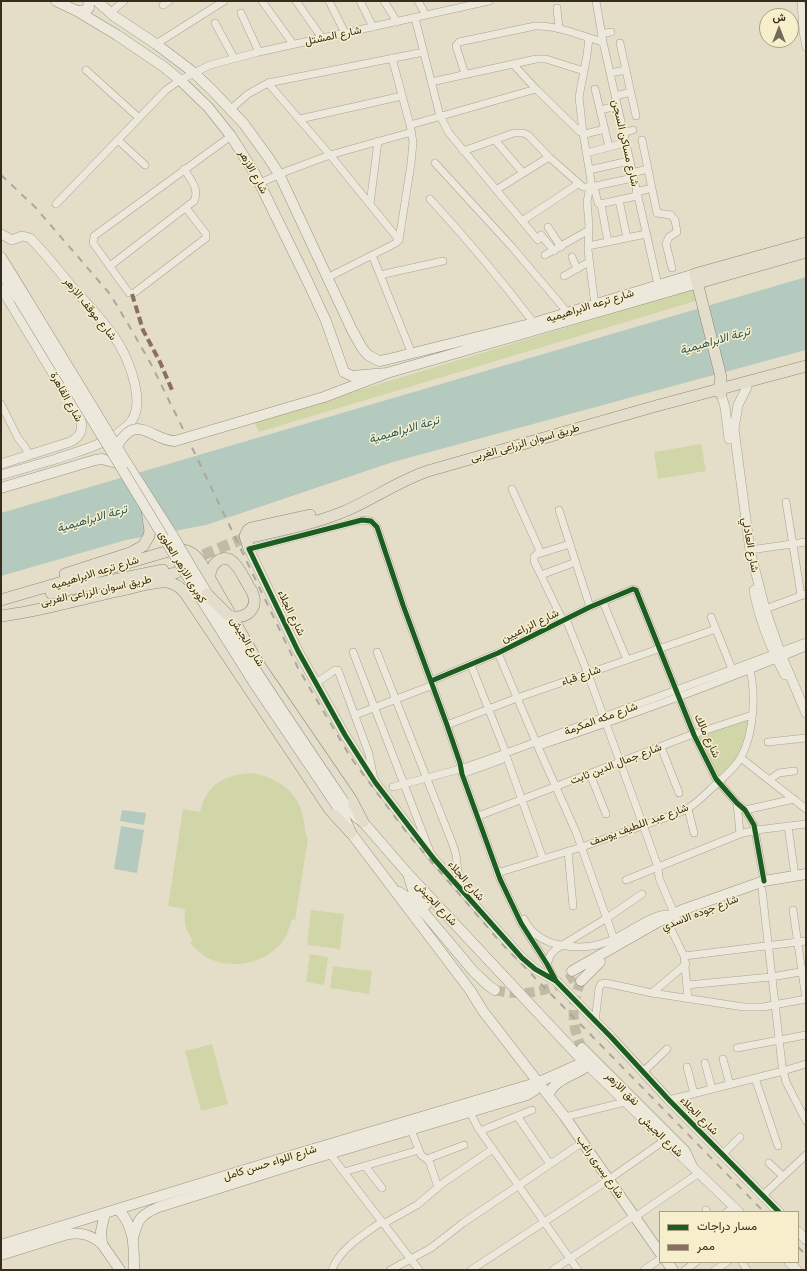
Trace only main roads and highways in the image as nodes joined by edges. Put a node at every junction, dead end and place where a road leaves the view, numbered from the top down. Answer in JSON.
{"nodes":[{"id":1,"x":56,"y":1,"type":"edge"},
{"id":2,"x":88,"y":1,"type":"edge"},
{"id":3,"x":97,"y":1,"type":"edge"},
{"id":4,"x":77,"y":11,"type":"junction"},
{"id":5,"x":110,"y":13,"type":"junction"},
{"id":6,"x":110,"y":31,"type":"junction"},
{"id":7,"x":806,"y":243,"type":"edge"},
{"id":8,"x":806,"y":252,"type":"edge"},
{"id":9,"x":1,"y":257,"type":"edge"},
{"id":10,"x":1,"y":272,"type":"edge"},
{"id":11,"x":697,"y":284,"type":"junction"},
{"id":12,"x":21,"y":297,"type":"junction"},
{"id":13,"x":621,"y":302,"type":"junction"},
{"id":14,"x":373,"y":358,"type":"joint"},
{"id":15,"x":806,"y":366,"type":"edge"},
{"id":16,"x":806,"y":371,"type":"edge"},
{"id":17,"x":387,"y":373,"type":"junction"},
{"id":18,"x":721,"y":377,"type":"junction"},
{"id":19,"x":731,"y":386,"type":"junction"},
{"id":20,"x":720,"y":392,"type":"junction"},
{"id":21,"x":669,"y":405,"type":"junction"},
{"id":22,"x":117,"y":446,"type":"junction"},
{"id":23,"x":120,"y":464,"type":"junction"},
{"id":24,"x":1,"y":488,"type":"edge"},
{"id":25,"x":147,"y":510,"type":"junction"},
{"id":26,"x":189,"y":559,"type":"junction"},
{"id":27,"x":174,"y":584,"type":"joint"},
{"id":28,"x":211,"y":587,"type":"junction"},
{"id":29,"x":1,"y":594,"type":"edge"},
{"id":30,"x":1,"y":600,"type":"edge"},
{"id":31,"x":190,"y":601,"type":"junction"},
{"id":32,"x":1,"y":604,"type":"edge"},
{"id":33,"x":1,"y":613,"type":"edge"},
{"id":34,"x":1,"y":616,"type":"edge"},
{"id":35,"x":340,"y":804,"type":"junction"},
{"id":36,"x":363,"y":822,"type":"junction"},
{"id":37,"x":351,"y":834,"type":"junction"},
{"id":38,"x":806,"y":874,"type":"edge"},
{"id":39,"x":408,"y":875,"type":"junction"},
{"id":40,"x":806,"y":881,"type":"edge"},
{"id":41,"x":763,"y":885,"type":"junction"},
{"id":42,"x":394,"y":889,"type":"junction"},
{"id":43,"x":575,"y":976,"type":"tunnel mouth"},
{"id":44,"x":582,"y":1048,"type":"tunnel mouth"},
{"id":45,"x":586,"y":1064,"type":"junction"},
{"id":46,"x":539,"y":1082,"type":"junction"},
{"id":47,"x":549,"y":1095,"type":"junction"},
{"id":48,"x":365,"y":1139,"type":"junction"},
{"id":49,"x":300,"y":1158,"type":"junction"},
{"id":50,"x":695,"y":1169,"type":"road end"},
{"id":51,"x":118,"y":1209,"type":"junction"},
{"id":52,"x":104,"y":1213,"type":"junction"},
{"id":53,"x":133,"y":1238,"type":"junction"},
{"id":54,"x":102,"y":1244,"type":"junction"},
{"id":55,"x":1,"y":1245,"type":"edge"},
{"id":56,"x":659,"y":1251,"type":"edge"},
{"id":57,"x":1,"y":1255,"type":"edge"},
{"id":58,"x":135,"y":1256,"type":"junction"},
{"id":59,"x":118,"y":1266,"type":"edge"},
{"id":60,"x":134,"y":1270,"type":"edge"}],
"edges":[{"from":1,"to":4,"type":"main road","name":"شارع الازهر"},
{"from":2,"to":4,"type":"main road"},
{"from":3,"to":5,"type":"main road","name":"شارع الازهر"},
{"from":4,"to":6,"type":"main road","name":"شارع الازهر"},
{"from":5,"to":6,"type":"main road"},
{"from":5,"to":14,"type":"main road","name":"شارع الازهر"},
{"from":6,"to":17,"type":"main road","name":"شارع الازهر"},
{"from":7,"to":11,"type":"main road","name":"شارع ترعه الابراهيميه"},
{"from":8,"to":11,"type":"main road","name":"شارع ترعه الابراهيميه"},
{"from":9,"to":12,"type":"main road"},
{"from":10,"to":12,"type":"main road"},
{"from":11,"to":13,"type":"main road","name":"شارع ترعه الابراهيميه"},
{"from":11,"to":13,"type":"main road","name":"شارع ترعه الابراهيميه"},
{"from":11,"to":18,"type":"main road"},
{"from":12,"to":22,"type":"main road","name":"كوبرى الازهر العلوى","bridge":true},
{"from":12,"to":23,"type":"main road","name":"كوبرى الازهر العلوى","bridge":true},
{"from":13,"to":14,"type":"main road","name":"شارع ترعه الابراهيميه"},
{"from":13,"to":17,"type":"main road","name":"شارع ترعه الابراهيميه"},
{"from":15,"to":19,"type":"main road","name":"طريق اسوان الزراعى الغربى"},
{"from":16,"to":20,"type":"main road","name":"طريق اسوان الزراعى الغربى"},
{"from":17,"to":22,"type":"main road","bridge":true},
{"from":18,"to":19,"type":"main road"},
{"from":18,"to":20,"type":"main road"},
{"from":19,"to":20,"type":"main road","name":"طريق اسوان الزراعى الغربى"},
{"from":20,"to":21,"type":"main road","name":"طريق اسوان الزراعى الغربى"},
{"from":21,"to":21,"type":"main road","name":"طريق اسوان الزراعى الغربى"},
{"from":22,"to":28,"type":"main road","name":"كوبرى الازهر العلوى","bridge":true},
{"from":23,"to":24,"type":"main road"},
{"from":23,"to":25,"type":"main road","name":"كوبرى الازهر العلوى","bridge":true},
{"from":25,"to":29,"type":"main road"},
{"from":25,"to":35,"type":"main road","name":"كوبرى الازهر العلوى","bridge":true},
{"from":26,"to":28,"type":"main road","name":"شارع الجيش"},
{"from":26,"to":30,"type":"main road","name":"شارع ترعه الابراهيميه"},
{"from":26,"to":32,"type":"main road","name":"طريق اسوان الزراعى الغربى"},
{"from":26,"to":33,"type":"main road","name":"طريق اسوان الزراعى الغربى"},
{"from":27,"to":31,"type":"main road","name":"شارع الجيش"},
{"from":27,"to":34,"type":"main road","name":"شارع ترعه الابراهيميه"},
{"from":28,"to":28,"type":"main road","bridge":true},
{"from":28,"to":31,"type":"main road"},
{"from":28,"to":35,"type":"main road","name":"كوبرى الازهر العلوى","bridge":true},
{"from":28,"to":36,"type":"main road","name":"شارع الجيش"},
{"from":31,"to":37,"type":"main road","name":"شارع الجيش"},
{"from":35,"to":36,"type":"main road","name":"كوبرى الازهر العلوى"},
{"from":35,"to":37,"type":"main road","name":"كوبرى الازهر العلوى"},
{"from":36,"to":39,"type":"main road","name":"شارع الجيش"},
{"from":37,"to":42,"type":"main road","name":"شارع الجيش"},
{"from":38,"to":41,"type":"main road","name":"شارع جوده الاسدي"},
{"from":39,"to":42,"type":"main road"},
{"from":39,"to":45,"type":"main road","name":"شارع الجيش"},
{"from":40,"to":41,"type":"main road","name":"شارع جوده الاسدي"},
{"from":41,"to":43,"type":"main road","name":"شارع جوده الاسدي"},
{"from":42,"to":46,"type":"main road","name":"شارع الجيش"},
{"from":44,"to":50,"type":"main road","name":"نفق الازهر"},
{"from":45,"to":46,"type":"main road","name":"شارع اللواء حسن كامل"},
{"from":45,"to":47,"type":"main road"},
{"from":46,"to":47,"type":"main road","name":"شارع يسرى راغب"},
{"from":46,"to":48,"type":"main road","name":"شارع اللواء حسن كامل"},
{"from":46,"to":48,"type":"main road","name":"شارع اللواء حسن كامل"},
{"from":47,"to":56,"type":"main road","name":"شارع يسرى راغب"},
{"from":48,"to":49,"type":"main road","name":"شارع اللواء حسن كامل"},
{"from":48,"to":49,"type":"main road","name":"شارع اللواء حسن كامل"},
{"from":49,"to":51,"type":"main road","name":"شارع اللواء حسن كامل"},
{"from":49,"to":53,"type":"main road","name":"شارع اللواء حسن كامل"},
{"from":51,"to":52,"type":"main road","name":"شارع اللواء حسن كامل"},
{"from":51,"to":53,"type":"main road"},
{"from":52,"to":54,"type":"main road"},
{"from":52,"to":55,"type":"main road","name":"شارع اللواء حسن كامل"},
{"from":53,"to":58,"type":"main road"},
{"from":54,"to":57,"type":"main road"},
{"from":54,"to":59,"type":"main road"},
{"from":58,"to":59,"type":"main road"},
{"from":58,"to":60,"type":"main road"}]}
